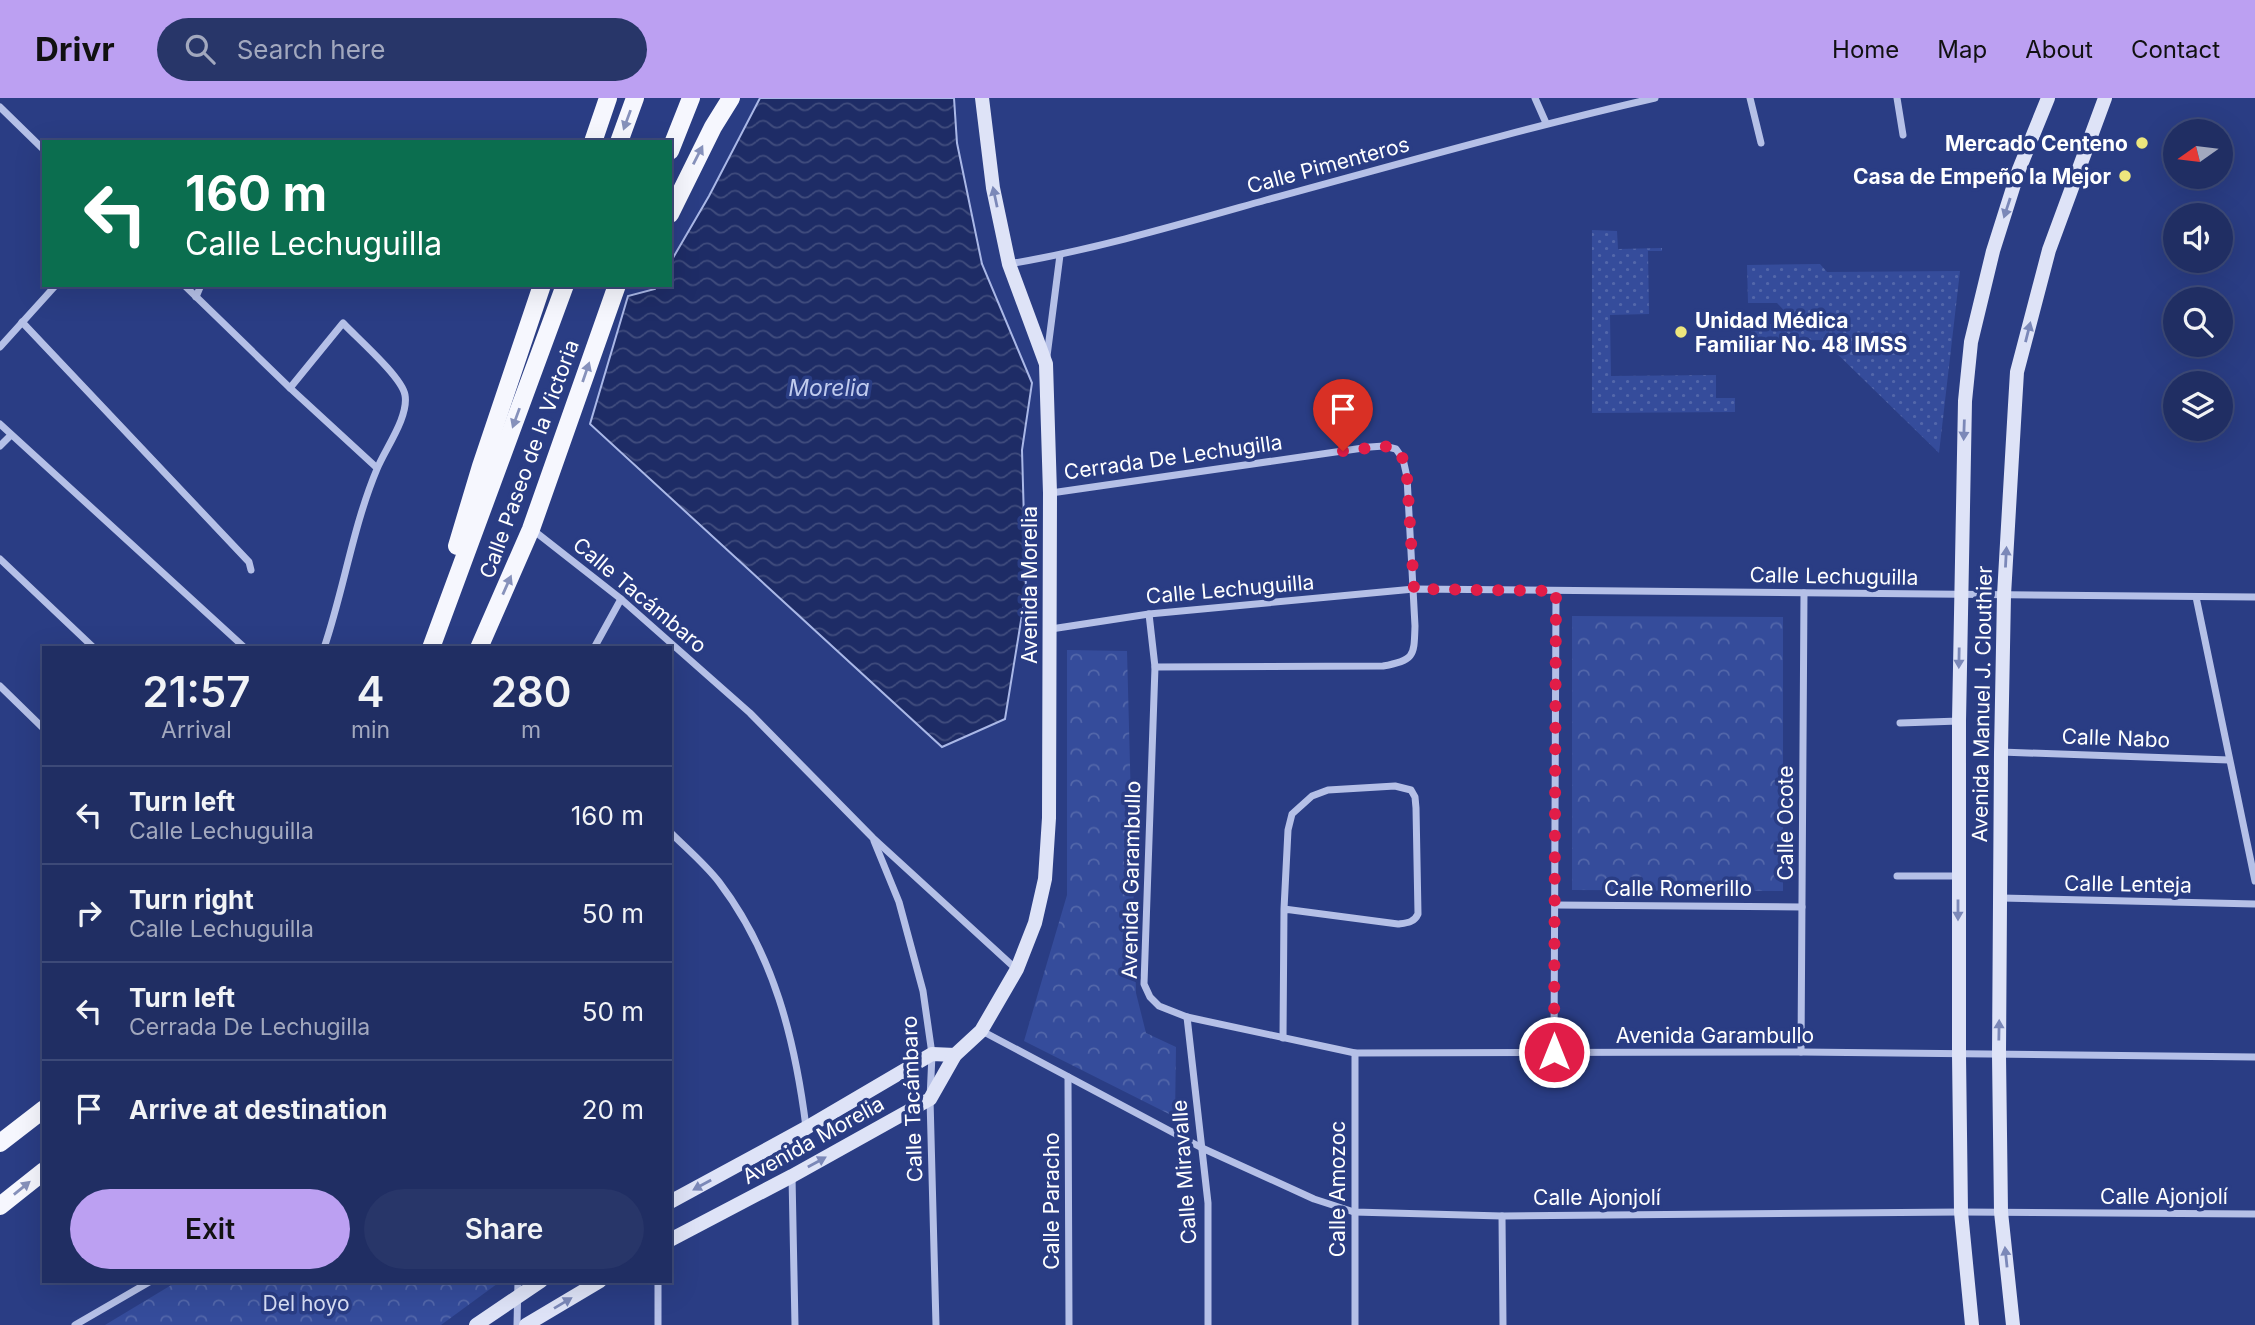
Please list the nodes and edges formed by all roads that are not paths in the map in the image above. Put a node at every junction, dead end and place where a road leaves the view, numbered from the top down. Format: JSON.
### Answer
{"nodes":[{"id":1,"x":608,"y":98,"type":"edge"},
{"id":2,"x":635,"y":98,"type":"edge"},
{"id":3,"x":691,"y":98,"type":"edge"},
{"id":4,"x":731,"y":98,"type":"edge"},
{"id":5,"x":982,"y":98,"type":"edge"},
{"id":6,"x":1535,"y":98,"type":"edge"},
{"id":7,"x":1655,"y":98,"type":"edge"},
{"id":8,"x":1750,"y":98,"type":"edge"},
{"id":9,"x":1897,"y":98,"type":"edge"},
{"id":10,"x":2048,"y":98,"type":"edge"},
{"id":11,"x":2105,"y":98,"type":"edge"},
{"id":12,"x":0,"y":107,"type":"edge"},
{"id":13,"x":1546,"y":123,"type":"junction"},
{"id":14,"x":1903,"y":135,"type":"dead end"},
{"id":15,"x":594,"y":140,"type":"edge"},
{"id":16,"x":620,"y":140,"type":"edge"},
{"id":17,"x":1761,"y":143,"type":"dead end"},
{"id":18,"x":672,"y":146,"type":"edge"},
{"id":19,"x":42,"y":147,"type":"edge"},
{"id":20,"x":672,"y":210,"type":"edge"},
{"id":21,"x":1060,"y":255,"type":"junction"},
{"id":22,"x":1009,"y":264,"type":"junction"},
{"id":23,"x":54,"y":287,"type":"edge"},
{"id":24,"x":186,"y":287,"type":"edge"},
{"id":25,"x":200,"y":287,"type":"edge"},
{"id":26,"x":541,"y":287,"type":"edge"},
{"id":27,"x":564,"y":287,"type":"edge"},
{"id":28,"x":614,"y":292,"type":"edge"},
{"id":29,"x":196,"y":297,"type":"junction"},
{"id":30,"x":22,"y":323,"type":"junction"},
{"id":31,"x":0,"y":347,"type":"edge"},
{"id":32,"x":1046,"y":364,"type":"junction"},
{"id":33,"x":290,"y":388,"type":"junction"},
{"id":34,"x":0,"y":424,"type":"edge"},
{"id":35,"x":11,"y":435,"type":"junction"},
{"id":36,"x":0,"y":446,"type":"edge"},
{"id":37,"x":377,"y":468,"type":"junction"},
{"id":38,"x":1050,"y":493,"type":"junction"},
{"id":39,"x":531,"y":529,"type":"junction"},
{"id":40,"x":0,"y":559,"type":"edge"},
{"id":41,"x":251,"y":570,"type":"dead end"},
{"id":42,"x":1414,"y":589,"type":"junction"},
{"id":43,"x":1556,"y":591,"type":"junction"},
{"id":44,"x":1804,"y":593,"type":"junction"},
{"id":45,"x":1960,"y":594,"type":"junction"},
{"id":46,"x":2004,"y":595,"type":"junction"},
{"id":47,"x":2196,"y":597,"type":"junction"},
{"id":48,"x":2255,"y":597,"type":"edge"},
{"id":49,"x":621,"y":599,"type":"junction"},
{"id":50,"x":1149,"y":614,"type":"junction"},
{"id":51,"x":1051,"y":629,"type":"junction"},
{"id":52,"x":92,"y":646,"type":"edge"},
{"id":53,"x":243,"y":646,"type":"edge"},
{"id":54,"x":325,"y":646,"type":"edge"},
{"id":55,"x":432,"y":646,"type":"edge"},
{"id":56,"x":432,"y":646,"type":"edge"},
{"id":57,"x":481,"y":646,"type":"edge"},
{"id":58,"x":595,"y":646,"type":"edge"},
{"id":59,"x":1154,"y":667,"type":"junction"},
{"id":60,"x":0,"y":686,"type":"edge"},
{"id":61,"x":1959,"y":721,"type":"junction"},
{"id":62,"x":1900,"y":723,"type":"dead end"},
{"id":63,"x":42,"y":727,"type":"edge"},
{"id":64,"x":2001,"y":752,"type":"junction"},
{"id":65,"x":2229,"y":760,"type":"junction"},
{"id":66,"x":672,"y":834,"type":"edge"},
{"id":67,"x":873,"y":838,"type":"junction"},
{"id":68,"x":1897,"y":876,"type":"dead end"},
{"id":69,"x":1958,"y":876,"type":"junction"},
{"id":70,"x":2255,"y":881,"type":"edge"},
{"id":71,"x":2001,"y":898,"type":"junction"},
{"id":72,"x":2255,"y":904,"type":"edge"},
{"id":73,"x":1555,"y":905,"type":"junction"},
{"id":74,"x":1802,"y":906,"type":"junction"},
{"id":75,"x":1284,"y":909,"type":"junction"},
{"id":76,"x":1017,"y":969,"type":"junction"},
{"id":77,"x":1187,"y":1017,"type":"junction"},
{"id":78,"x":981,"y":1031,"type":"junction"},
{"id":79,"x":1283,"y":1038,"type":"junction"},
{"id":80,"x":1554,"y":1052,"type":"junction"},
{"id":81,"x":1801,"y":1052,"type":"junction"},
{"id":82,"x":932,"y":1054,"type":"junction"},
{"id":83,"x":1355,"y":1054,"type":"junction"},
{"id":84,"x":956,"y":1055,"type":"junction"},
{"id":85,"x":1959,"y":1055,"type":"junction"},
{"id":86,"x":1999,"y":1055,"type":"junction"},
{"id":87,"x":2255,"y":1056,"type":"edge"},
{"id":88,"x":1068,"y":1077,"type":"junction"},
{"id":89,"x":930,"y":1099,"type":"junction"},
{"id":90,"x":42,"y":1111,"type":"edge"},
{"id":91,"x":806,"y":1128,"type":"junction"},
{"id":92,"x":0,"y":1143,"type":"edge"},
{"id":93,"x":1202,"y":1148,"type":"junction"},
{"id":94,"x":42,"y":1173,"type":"edge"},
{"id":95,"x":792,"y":1176,"type":"junction"},
{"id":96,"x":672,"y":1201,"type":"edge"},
{"id":97,"x":0,"y":1206,"type":"edge"},
{"id":98,"x":1354,"y":1212,"type":"junction"},
{"id":99,"x":1961,"y":1212,"type":"junction"},
{"id":100,"x":2001,"y":1212,"type":"junction"},
{"id":101,"x":2255,"y":1214,"type":"edge"},
{"id":102,"x":1502,"y":1216,"type":"junction"},
{"id":103,"x":672,"y":1239,"type":"edge"},
{"id":104,"x":148,"y":1283,"type":"edge"},
{"id":105,"x":597,"y":1283,"type":"edge"},
{"id":106,"x":657,"y":1283,"type":"edge"},
{"id":107,"x":518,"y":1288,"type":"edge"},
{"id":108,"x":75,"y":1325,"type":"edge"},
{"id":109,"x":476,"y":1325,"type":"edge"},
{"id":110,"x":517,"y":1325,"type":"edge"},
{"id":111,"x":526,"y":1325,"type":"edge"},
{"id":112,"x":658,"y":1325,"type":"edge"},
{"id":113,"x":795,"y":1325,"type":"edge"},
{"id":114,"x":936,"y":1325,"type":"edge"},
{"id":115,"x":1069,"y":1325,"type":"edge"},
{"id":116,"x":1208,"y":1325,"type":"edge"},
{"id":117,"x":1355,"y":1325,"type":"edge"},
{"id":118,"x":1503,"y":1325,"type":"edge"},
{"id":119,"x":1972,"y":1325,"type":"edge"},
{"id":120,"x":2012,"y":1325,"type":"edge"}],
"edges":[{"from":1,"to":15,"type":"main road"},
{"from":2,"to":16,"type":"main road","one_way":true},
{"from":3,"to":18,"type":"main road"},
{"from":20,"to":4,"type":"main road","one_way":true},
{"from":22,"to":5,"type":"main road","name":"Avenida Morelia","one_way":true},
{"from":6,"to":13,"type":"street"},
{"from":7,"to":13,"type":"street","name":"Calle Pimenteros"},
{"from":8,"to":17,"type":"street"},
{"from":9,"to":14,"type":"street"},
{"from":10,"to":45,"type":"main road","name":"Avenida Manuel J. Clouthier","one_way":true},
{"from":46,"to":11,"type":"main road","name":"Avenida Manuel J. Clouthier","one_way":true},
{"from":12,"to":19,"type":"street"},
{"from":13,"to":21,"type":"street","name":"Calle Pimenteros"},
{"from":21,"to":22,"type":"street","name":"Calle Pimenteros"},
{"from":21,"to":32,"type":"street"},
{"from":22,"to":32,"type":"main road","name":"Avenida Morelia"},
{"from":23,"to":30,"type":"street"},
{"from":24,"to":29,"type":"street"},
{"from":25,"to":29,"type":"street"},
{"from":26,"to":55,"type":"main road"},
{"from":27,"to":56,"type":"main road","name":"Calle Paseo de la Victoria","one_way":true},
{"from":39,"to":28,"type":"main road","name":"Calle Paseo de la Victoria","one_way":true},
{"from":29,"to":33,"type":"street"},
{"from":30,"to":31,"type":"street"},
{"from":30,"to":41,"type":"street"},
{"from":32,"to":38,"type":"main road","name":"Avenida Morelia"},
{"from":33,"to":37,"type":"street"},
{"from":33,"to":37,"type":"street"},
{"from":34,"to":35,"type":"street"},
{"from":35,"to":36,"type":"street"},
{"from":35,"to":53,"type":"street"},
{"from":37,"to":54,"type":"street"},
{"from":38,"to":42,"type":"street","name":"Cerrada De Lechugilla"},
{"from":38,"to":51,"type":"main road","name":"Avenida Morelia"},
{"from":39,"to":49,"type":"street","name":"Calle Tacámbaro"},
{"from":57,"to":39,"type":"main road","name":"Calle Paseo de la Victoria","one_way":true},
{"from":40,"to":52,"type":"street"},
{"from":42,"to":43,"type":"street","name":"Calle Lechuguilla"},
{"from":42,"to":50,"type":"street","name":"Calle Lechuguilla"},
{"from":42,"to":59,"type":"street"},
{"from":43,"to":44,"type":"street","name":"Calle Lechuguilla"},
{"from":43,"to":73,"type":"street"},
{"from":44,"to":45,"type":"street","name":"Calle Lechuguilla"},
{"from":44,"to":74,"type":"street","name":"Calle Ocote"},
{"from":45,"to":46,"type":"street","name":"Calle Lechuguilla"},
{"from":45,"to":61,"type":"main road","name":"Avenida Manuel J. Clouthier","one_way":true},
{"from":46,"to":47,"type":"street","name":"Calle Lechuguilla"},
{"from":46,"to":64,"type":"main road","name":"Avenida Manuel J. Clouthier"},
{"from":47,"to":48,"type":"street","name":"Calle Lechuguilla"},
{"from":47,"to":65,"type":"street"},
{"from":49,"to":58,"type":"street"},
{"from":49,"to":67,"type":"street","name":"Calle Tacámbaro"},
{"from":50,"to":51,"type":"street","name":"Calle Lechuguilla"},
{"from":50,"to":59,"type":"street","name":"Avenida Garambullo"},
{"from":51,"to":76,"type":"main road","name":"Avenida Morelia"},
{"from":59,"to":77,"type":"street","name":"Avenida Garambullo"},
{"from":60,"to":63,"type":"street"},
{"from":61,"to":62,"type":"street"},
{"from":61,"to":69,"type":"main road","name":"Avenida Manuel J. Clouthier"},
{"from":64,"to":65,"type":"street","name":"Calle Nabo"},
{"from":64,"to":71,"type":"main road","name":"Avenida Manuel J. Clouthier"},
{"from":65,"to":70,"type":"street"},
{"from":66,"to":91,"type":"street"},
{"from":67,"to":76,"type":"street","name":"Calle Tacámbaro"},
{"from":67,"to":82,"type":"street","name":"Calle Tacámbaro"},
{"from":68,"to":69,"type":"street"},
{"from":69,"to":85,"type":"main road","name":"Avenida Manuel J. Clouthier","one_way":true},
{"from":71,"to":72,"type":"street","name":"Calle Lenteja"},
{"from":86,"to":71,"type":"main road","name":"Avenida Manuel J. Clouthier","one_way":true},
{"from":73,"to":74,"type":"street","name":"Calle Romerillo"},
{"from":73,"to":80,"type":"street"},
{"from":74,"to":81,"type":"street","name":"Calle Ocote"},
{"from":75,"to":75,"type":"street"},
{"from":75,"to":79,"type":"street"},
{"from":76,"to":78,"type":"main road","name":"Avenida Morelia"},
{"from":77,"to":79,"type":"street","name":"Avenida Garambullo"},
{"from":77,"to":93,"type":"street","name":"Calle Miravalle"},
{"from":78,"to":84,"type":"main road","name":"Avenida Morelia"},
{"from":78,"to":88,"type":"street","name":"Calle Ajonjolí"},
{"from":79,"to":83,"type":"street","name":"Avenida Garambullo"},
{"from":80,"to":81,"type":"street","name":"Avenida Garambullo"},
{"from":80,"to":83,"type":"street","name":"Avenida Garambullo"},
{"from":81,"to":85,"type":"street","name":"Avenida Garambullo"},
{"from":82,"to":84,"type":"main road"},
{"from":82,"to":89,"type":"street","name":"Calle Tacámbaro"},
{"from":82,"to":91,"type":"main road","name":"Avenida Morelia"},
{"from":83,"to":98,"type":"street","name":"Calle Amozoc"},
{"from":84,"to":89,"type":"main road","name":"Avenida Morelia"},
{"from":85,"to":86,"type":"street","name":"Avenida Garambullo"},
{"from":85,"to":99,"type":"main road","name":"Avenida Manuel J. Clouthier"},
{"from":86,"to":87,"type":"street","name":"Avenida Garambullo"},
{"from":86,"to":100,"type":"main road","name":"Avenida Manuel J. Clouthier"},
{"from":88,"to":93,"type":"street","name":"Calle Ajonjolí"},
{"from":88,"to":115,"type":"street","name":"Calle Paracho"},
{"from":95,"to":89,"type":"main road","name":"Avenida Morelia","one_way":true},
{"from":89,"to":114,"type":"street","name":"Calle Tacámbaro"},
{"from":90,"to":92,"type":"main road"},
{"from":91,"to":96,"type":"main road","name":"Avenida Morelia","one_way":true},
{"from":93,"to":98,"type":"street","name":"Calle Ajonjolí"},
{"from":93,"to":116,"type":"street","name":"Calle Miravalle"},
{"from":97,"to":94,"type":"main road","one_way":true},
{"from":95,"to":103,"type":"main road","name":"Avenida Morelia"},
{"from":95,"to":113,"type":"street"},
{"from":98,"to":102,"type":"street","name":"Calle Ajonjolí"},
{"from":98,"to":117,"type":"street","name":"Calle Amozoc"},
{"from":99,"to":100,"type":"street","name":"Calle Ajonjolí"},
{"from":99,"to":102,"type":"street","name":"Calle Ajonjolí"},
{"from":99,"to":119,"type":"main road","name":"Avenida Manuel J. Clouthier"},
{"from":100,"to":101,"type":"street","name":"Calle Ajonjolí"},
{"from":120,"to":100,"type":"main road","name":"Avenida Manuel J. Clouthier","one_way":true},
{"from":102,"to":118,"type":"street"},
{"from":104,"to":108,"type":"street"},
{"from":111,"to":105,"type":"main road","one_way":true},
{"from":106,"to":112,"type":"street"},
{"from":107,"to":109,"type":"main road"},
{"from":107,"to":110,"type":"street"}]}
